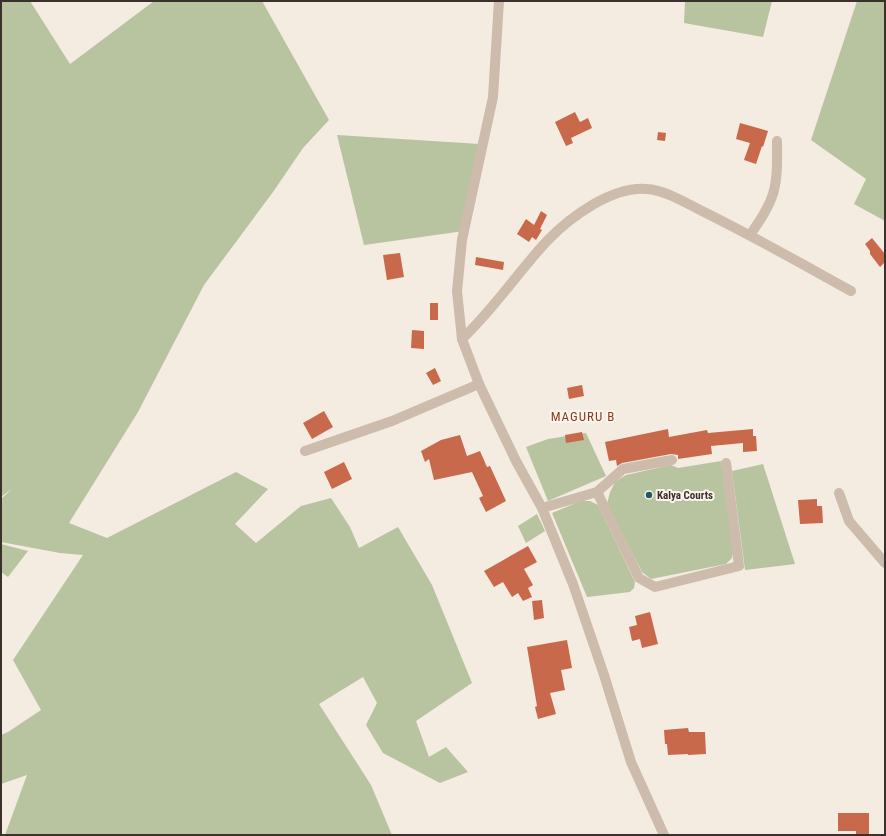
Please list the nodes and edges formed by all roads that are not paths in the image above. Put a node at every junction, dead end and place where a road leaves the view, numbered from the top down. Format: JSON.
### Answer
{"nodes":[{"id":1,"x":499,"y":1,"type":"edge"},
{"id":2,"x":777,"y":141,"type":"dead end"},
{"id":3,"x":750,"y":235,"type":"junction"},
{"id":4,"x":852,"y":291,"type":"dead end"},
{"id":5,"x":462,"y":339,"type":"junction"},
{"id":6,"x":479,"y":384,"type":"junction"},
{"id":7,"x":305,"y":451,"type":"dead end"},
{"id":8,"x":672,"y":460,"type":"dead end"},
{"id":9,"x":726,"y":463,"type":"dead end"},
{"id":10,"x":597,"y":492,"type":"junction"},
{"id":11,"x":839,"y":494,"type":"dead end"},
{"id":12,"x":542,"y":508,"type":"junction"},
{"id":13,"x":885,"y":563,"type":"edge"},
{"id":14,"x":664,"y":835,"type":"edge"}],
"edges":[{"from":1,"to":5,"type":"street"},
{"from":2,"to":3,"type":"street"},
{"from":3,"to":4,"type":"street"},
{"from":3,"to":5,"type":"street"},
{"from":5,"to":6,"type":"street"},
{"from":6,"to":7,"type":"street"},
{"from":6,"to":12,"type":"street"},
{"from":8,"to":10,"type":"street"},
{"from":9,"to":10,"type":"street"},
{"from":10,"to":12,"type":"street"},
{"from":11,"to":13,"type":"street"},
{"from":12,"to":14,"type":"street"}]}
